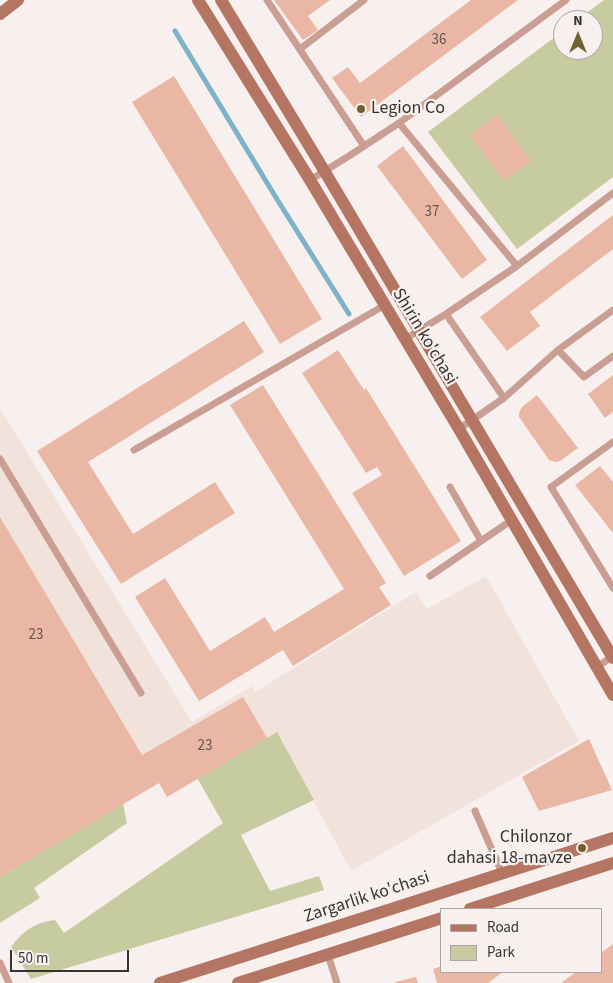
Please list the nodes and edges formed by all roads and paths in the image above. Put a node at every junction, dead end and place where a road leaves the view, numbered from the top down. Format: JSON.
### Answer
{"nodes":[{"id":1,"x":18,"y":0,"type":"edge"},
{"id":2,"x":198,"y":0,"type":"edge"},
{"id":3,"x":221,"y":0,"type":"edge"},
{"id":4,"x":267,"y":0,"type":"edge"},
{"id":5,"x":364,"y":0,"type":"edge"},
{"id":6,"x":566,"y":0,"type":"edge"},
{"id":7,"x":0,"y":14,"type":"edge"},
{"id":8,"x":300,"y":49,"type":"junction"},
{"id":9,"x":399,"y":123,"type":"junction"},
{"id":10,"x":364,"y":146,"type":"junction"},
{"id":11,"x":325,"y":172,"type":"junction"},
{"id":12,"x":310,"y":180,"type":"junction"},
{"id":13,"x":613,"y":193,"type":"edge"},
{"id":14,"x":517,"y":266,"type":"junction"},
{"id":15,"x":385,"y":305,"type":"junction"},
{"id":16,"x":613,"y":310,"type":"edge"},
{"id":17,"x":446,"y":314,"type":"junction"},
{"id":18,"x":419,"y":330,"type":"junction"},
{"id":19,"x":405,"y":339,"type":"junction"},
{"id":20,"x":558,"y":350,"type":"junction"},
{"id":21,"x":613,"y":356,"type":"edge"},
{"id":22,"x":504,"y":398,"type":"junction"},
{"id":23,"x":472,"y":420,"type":"junction"},
{"id":24,"x":459,"y":429,"type":"junction"},
{"id":25,"x":613,"y":442,"type":"edge"},
{"id":26,"x":134,"y":450,"type":"dead end"},
{"id":27,"x":0,"y":459,"type":"edge"},
{"id":28,"x":450,"y":488,"type":"dead end"},
{"id":29,"x":512,"y":520,"type":"junction"},
{"id":30,"x":481,"y":540,"type":"junction"},
{"id":31,"x":430,"y":576,"type":"dead end"},
{"id":32,"x":613,"y":588,"type":"edge"},
{"id":33,"x":613,"y":657,"type":"edge"},
{"id":34,"x":597,"y":667,"type":"junction"},
{"id":35,"x":141,"y":693,"type":"dead end"},
{"id":36,"x":613,"y":696,"type":"edge"},
{"id":37,"x":475,"y":811,"type":"dead end"},
{"id":38,"x":613,"y":838,"type":"edge"},
{"id":39,"x":613,"y":863,"type":"edge"},
{"id":40,"x":502,"y":873,"type":"junction"},
{"id":41,"x":473,"y":908,"type":"edge"},
{"id":42,"x":440,"y":919,"type":"edge"},
{"id":43,"x":328,"y":955,"type":"junction"},
{"id":44,"x":0,"y":964,"type":"edge"},
{"id":45,"x":9,"y":983,"type":"edge"},
{"id":46,"x":160,"y":983,"type":"edge"},
{"id":47,"x":238,"y":983,"type":"edge"},
{"id":48,"x":336,"y":983,"type":"edge"}],
"edges":[{"from":1,"to":7,"type":"main road"},
{"from":2,"to":12,"type":"main road","name":"Shirin ko'chasi"},
{"from":3,"to":11,"type":"main road","name":"Shirin ko'chasi"},
{"from":4,"to":8,"type":"lane"},
{"from":5,"to":8,"type":"lane"},
{"from":6,"to":9,"type":"lane"},
{"from":8,"to":10,"type":"lane"},
{"from":9,"to":10,"type":"lane"},
{"from":9,"to":14,"type":"lane"},
{"from":10,"to":11,"type":"lane"},
{"from":11,"to":12,"type":"lane"},
{"from":11,"to":18,"type":"main road","name":"Shirin ko'chasi"},
{"from":12,"to":15,"type":"main road","name":"Shirin ko'chasi"},
{"from":13,"to":14,"type":"lane"},
{"from":14,"to":17,"type":"lane"},
{"from":15,"to":19,"type":"main road","name":"Shirin ko'chasi"},
{"from":15,"to":26,"type":"lane"},
{"from":16,"to":20,"type":"lane"},
{"from":17,"to":18,"type":"lane"},
{"from":17,"to":22,"type":"lane"},
{"from":18,"to":19,"type":"lane"},
{"from":18,"to":23,"type":"main road","name":"Shirin ko'chasi"},
{"from":19,"to":24,"type":"main road","name":"Shirin ko'chasi"},
{"from":20,"to":21,"type":"lane"},
{"from":20,"to":22,"type":"lane"},
{"from":22,"to":23,"type":"lane"},
{"from":23,"to":24,"type":"lane"},
{"from":23,"to":33,"type":"main road","name":"Shirin ko'chasi"},
{"from":24,"to":29,"type":"main road","name":"Shirin ko'chasi"},
{"from":25,"to":32,"type":"lane"},
{"from":27,"to":35,"type":"lane"},
{"from":28,"to":30,"type":"lane"},
{"from":29,"to":30,"type":"lane"},
{"from":29,"to":34,"type":"main road","name":"Shirin ko'chasi"},
{"from":30,"to":31,"type":"lane"},
{"from":33,"to":34,"type":"lane"},
{"from":34,"to":36,"type":"main road","name":"Shirin ko'chasi"},
{"from":37,"to":40,"type":"lane"},
{"from":38,"to":40,"type":"main road","name":"Zargarlik ko'chasi"},
{"from":39,"to":41,"type":"main road"},
{"from":40,"to":46,"type":"main road","name":"Zargarlik ko'chasi"},
{"from":42,"to":43,"type":"main road"},
{"from":43,"to":47,"type":"main road"},
{"from":43,"to":48,"type":"lane"},
{"from":44,"to":45,"type":"lane"}]}
